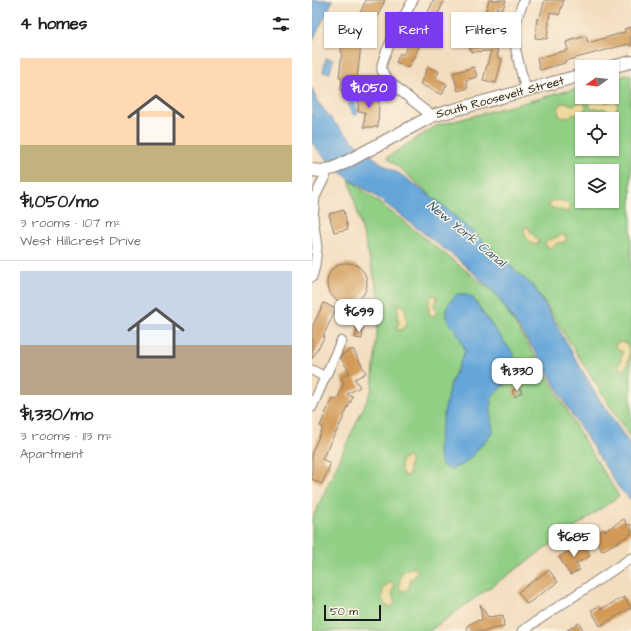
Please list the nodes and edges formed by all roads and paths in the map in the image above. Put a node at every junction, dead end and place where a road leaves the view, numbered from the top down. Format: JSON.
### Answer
{"nodes":[{"id":1,"x":413,"y":0,"type":"edge"},
{"id":2,"x":524,"y":0,"type":"edge"},
{"id":3,"x":631,"y":62,"type":"edge"},
{"id":4,"x":619,"y":65,"type":"edge"},
{"id":5,"x":575,"y":77,"type":"edge"},
{"id":6,"x":526,"y":90,"type":"junction"},
{"id":7,"x":432,"y":116,"type":"junction"},
{"id":8,"x":331,"y":169,"type":"junction"},
{"id":9,"x":312,"y":170,"type":"edge"},
{"id":10,"x":312,"y":217,"type":"edge"},
{"id":11,"x":312,"y":277,"type":"edge"},
{"id":12,"x":341,"y":341,"type":"dead end"},
{"id":13,"x":312,"y":370,"type":"edge"},
{"id":14,"x":325,"y":377,"type":"junction"},
{"id":15,"x":312,"y":406,"type":"edge"},
{"id":16,"x":631,"y":558,"type":"edge"},
{"id":17,"x":522,"y":631,"type":"edge"}],
"edges":[{"from":1,"to":7,"type":"street"},
{"from":2,"to":6,"type":"street"},
{"from":3,"to":4,"type":"street"},
{"from":5,"to":6,"type":"street","name":"South Roosevelt Street"},
{"from":6,"to":7,"type":"street","name":"South Roosevelt Street"},
{"from":7,"to":8,"type":"street","name":"South Roosevelt Street"},
{"from":8,"to":9,"type":"street","name":"South Roosevelt Street"},
{"from":8,"to":10,"type":"street"},
{"from":10,"to":11,"type":"street"},
{"from":12,"to":14,"type":"street"},
{"from":13,"to":14,"type":"street"},
{"from":14,"to":15,"type":"street"},
{"from":16,"to":17,"type":"street"}]}
